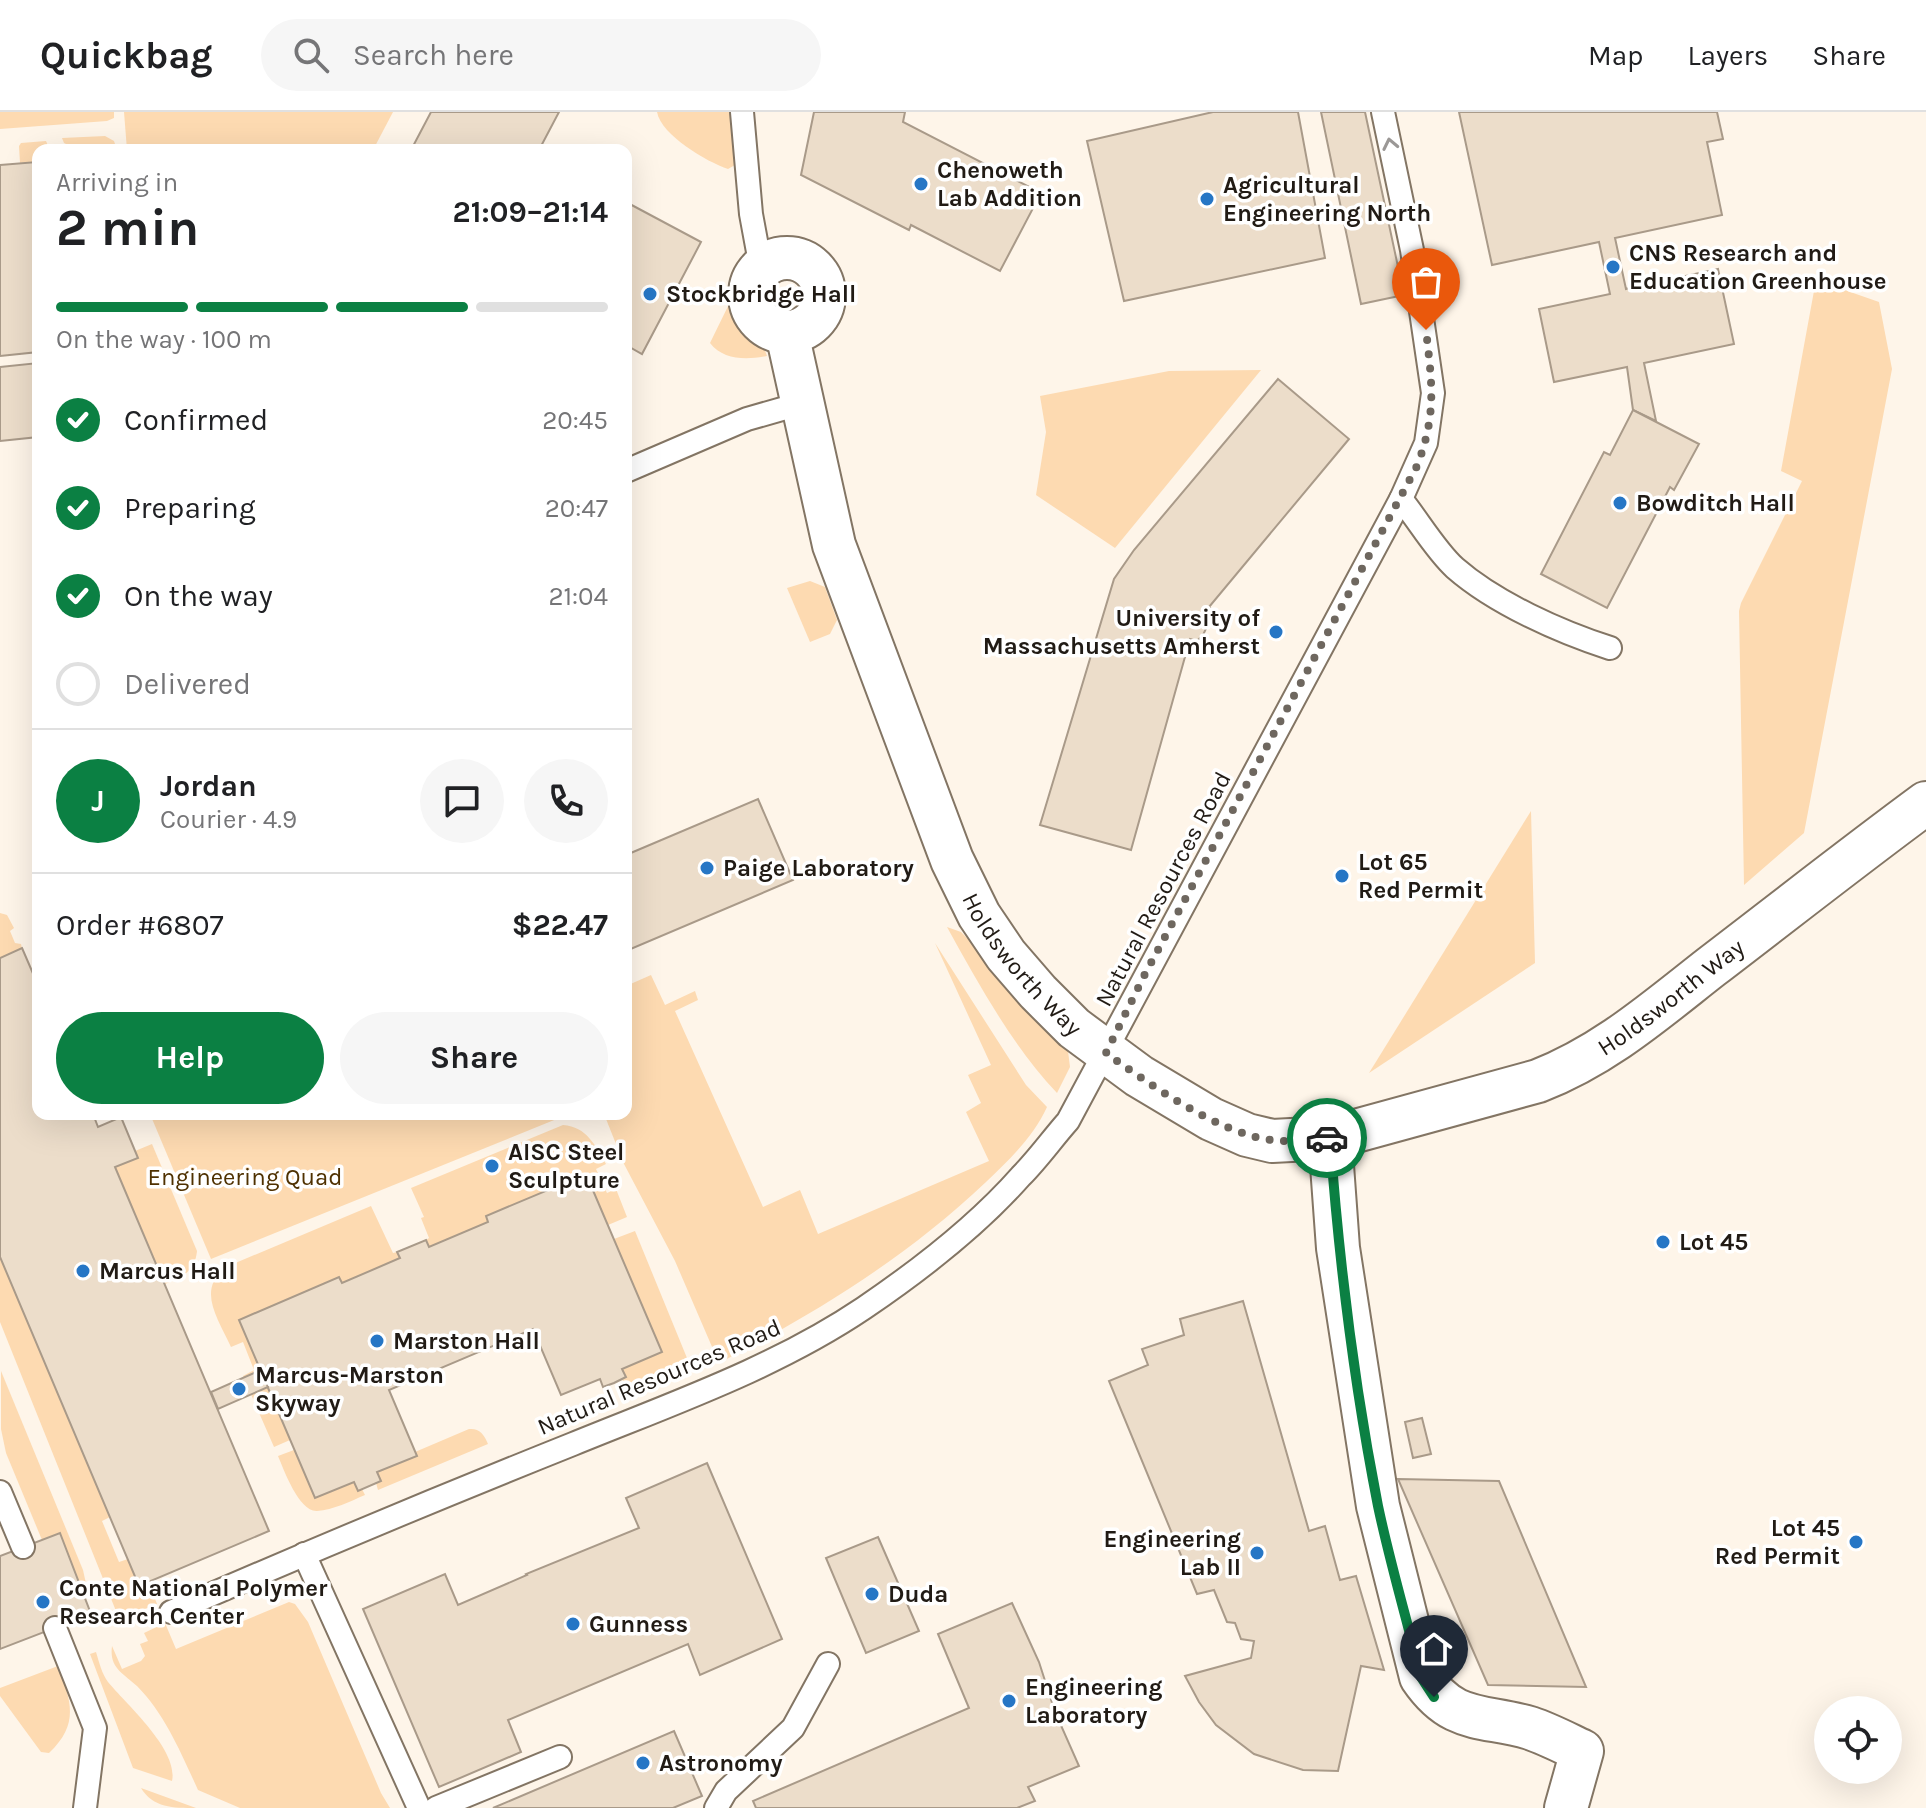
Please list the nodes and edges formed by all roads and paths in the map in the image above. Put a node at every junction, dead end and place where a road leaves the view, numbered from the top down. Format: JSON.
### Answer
{"nodes":[{"id":1,"x":742,"y":112,"type":"edge"},
{"id":2,"x":1383,"y":112,"type":"edge"},
{"id":3,"x":761,"y":268,"type":"junction"},
{"id":4,"x":787,"y":333,"type":"junction"},
{"id":5,"x":803,"y":403,"type":"junction"},
{"id":6,"x":632,"y":468,"type":"edge"},
{"id":7,"x":1401,"y":499,"type":"junction"},
{"id":8,"x":1610,"y":648,"type":"dead end"},
{"id":9,"x":1926,"y":803,"type":"edge"},
{"id":10,"x":1106,"y":1053,"type":"junction"},
{"id":11,"x":1330,"y":1138,"type":"junction"},
{"id":12,"x":0,"y":1492,"type":"edge"},
{"id":13,"x":23,"y":1547,"type":"dead end"},
{"id":14,"x":304,"y":1554,"type":"junction"},
{"id":15,"x":171,"y":1612,"type":"dead end"},
{"id":16,"x":55,"y":1628,"type":"dead end"},
{"id":17,"x":828,"y":1664,"type":"dead end"},
{"id":18,"x":560,"y":1757,"type":"dead end"},
{"id":19,"x":85,"y":1808,"type":"edge"},
{"id":20,"x":419,"y":1808,"type":"edge"},
{"id":21,"x":436,"y":1808,"type":"edge"},
{"id":22,"x":716,"y":1808,"type":"edge"},
{"id":23,"x":1566,"y":1808,"type":"edge"}],
"edges":[{"from":1,"to":3,"type":"lane"},
{"from":7,"to":2,"type":"lane","name":"Natural Resources Road","one_way":true},
{"from":3,"to":4,"type":"street"},
{"from":3,"to":4,"type":"street"},
{"from":4,"to":5,"type":"street","name":"Holdsworth Way"},
{"from":5,"to":6,"type":"lane"},
{"from":5,"to":10,"type":"street","name":"Holdsworth Way"},
{"from":7,"to":8,"type":"lane"},
{"from":7,"to":10,"type":"lane","name":"Natural Resources Road"},
{"from":9,"to":11,"type":"street","name":"Holdsworth Way"},
{"from":10,"to":11,"type":"street","name":"Holdsworth Way"},
{"from":10,"to":14,"type":"lane","name":"Natural Resources Road"},
{"from":11,"to":23,"type":"street"},
{"from":12,"to":13,"type":"lane"},
{"from":14,"to":15,"type":"lane","name":"Natural Resources Road"},
{"from":14,"to":20,"type":"lane"},
{"from":16,"to":19,"type":"lane"},
{"from":17,"to":22,"type":"lane"},
{"from":18,"to":21,"type":"lane"}]}
